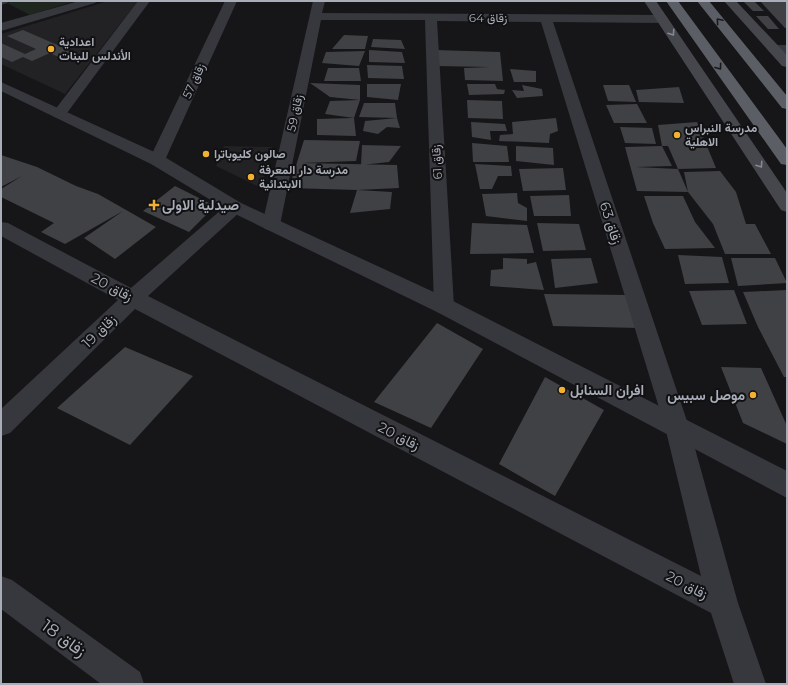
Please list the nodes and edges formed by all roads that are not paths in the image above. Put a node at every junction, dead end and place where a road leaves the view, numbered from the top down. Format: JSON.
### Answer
{"nodes":[{"id":1,"x":91,"y":1,"type":"edge"},
{"id":2,"x":144,"y":1,"type":"edge"},
{"id":3,"x":231,"y":1,"type":"edge"},
{"id":4,"x":318,"y":1,"type":"edge"},
{"id":5,"x":650,"y":1,"type":"edge"},
{"id":6,"x":672,"y":1,"type":"edge"},
{"id":7,"x":703,"y":1,"type":"edge"},
{"id":8,"x":730,"y":1,"type":"edge"},
{"id":9,"x":315,"y":16,"type":"junction"},
{"id":10,"x":431,"y":17,"type":"junction"},
{"id":11,"x":546,"y":18,"type":"junction"},
{"id":12,"x":662,"y":19,"type":"junction"},
{"id":13,"x":5,"y":25,"type":"edge"},
{"id":14,"x":781,"y":49,"type":"edge"},
{"id":15,"x":787,"y":63,"type":"edge"},
{"id":16,"x":1,"y":86,"type":"edge"},
{"id":17,"x":787,"y":106,"type":"edge"},
{"id":18,"x":59,"y":114,"type":"junction"},
{"id":19,"x":157,"y":160,"type":"junction"},
{"id":20,"x":787,"y":160,"type":"edge"},
{"id":21,"x":787,"y":206,"type":"edge"},
{"id":22,"x":235,"y":207,"type":"junction"},
{"id":23,"x":271,"y":225,"type":"junction"},
{"id":24,"x":1,"y":228,"type":"edge"},
{"id":25,"x":133,"y":298,"type":"junction"},
{"id":26,"x":444,"y":306,"type":"junction"},
{"id":27,"x":1,"y":424,"type":"edge"},
{"id":28,"x":677,"y":427,"type":"junction"},
{"id":29,"x":787,"y":485,"type":"edge"},
{"id":30,"x":1,"y":591,"type":"edge"},
{"id":31,"x":723,"y":603,"type":"junction"},
{"id":32,"x":128,"y":684,"type":"edge"},
{"id":33,"x":750,"y":684,"type":"edge"}],
"edges":[{"from":1,"to":13,"type":"street"},
{"from":2,"to":18,"type":"street"},
{"from":3,"to":19,"type":"street","name":"زقاق 57"},
{"from":4,"to":9,"type":"street","name":"زقاق 59"},
{"from":5,"to":12,"type":"main road"},
{"from":6,"to":20,"type":"highway","one_way":true},
{"from":17,"to":7,"type":"highway","one_way":true},
{"from":8,"to":14,"type":"main road"},
{"from":9,"to":10,"type":"street","name":"زقاق 64"},
{"from":9,"to":23,"type":"street","name":"زقاق 59"},
{"from":10,"to":11,"type":"street","name":"زقاق 64"},
{"from":10,"to":26,"type":"street","name":"زقاق 61"},
{"from":11,"to":12,"type":"street","name":"زقاق 64"},
{"from":11,"to":28,"type":"street","name":"زقاق 63"},
{"from":12,"to":21,"type":"main road","one_way":true},
{"from":14,"to":15,"type":"main road"},
{"from":16,"to":18,"type":"street"},
{"from":18,"to":19,"type":"street"},
{"from":19,"to":22,"type":"street"},
{"from":22,"to":23,"type":"street"},
{"from":22,"to":25,"type":"street","name":"زقاق 19"},
{"from":23,"to":26,"type":"street"},
{"from":24,"to":25,"type":"street","name":"زقاق 20"},
{"from":25,"to":27,"type":"street","name":"زقاق 19"},
{"from":25,"to":31,"type":"street","name":"زقاق 20"},
{"from":26,"to":28,"type":"street"},
{"from":28,"to":29,"type":"street"},
{"from":28,"to":31,"type":"street","name":"زقاق 63"},
{"from":30,"to":32,"type":"street","name":"زقاق 18"},
{"from":31,"to":33,"type":"street","name":"زقاق 20"}]}
